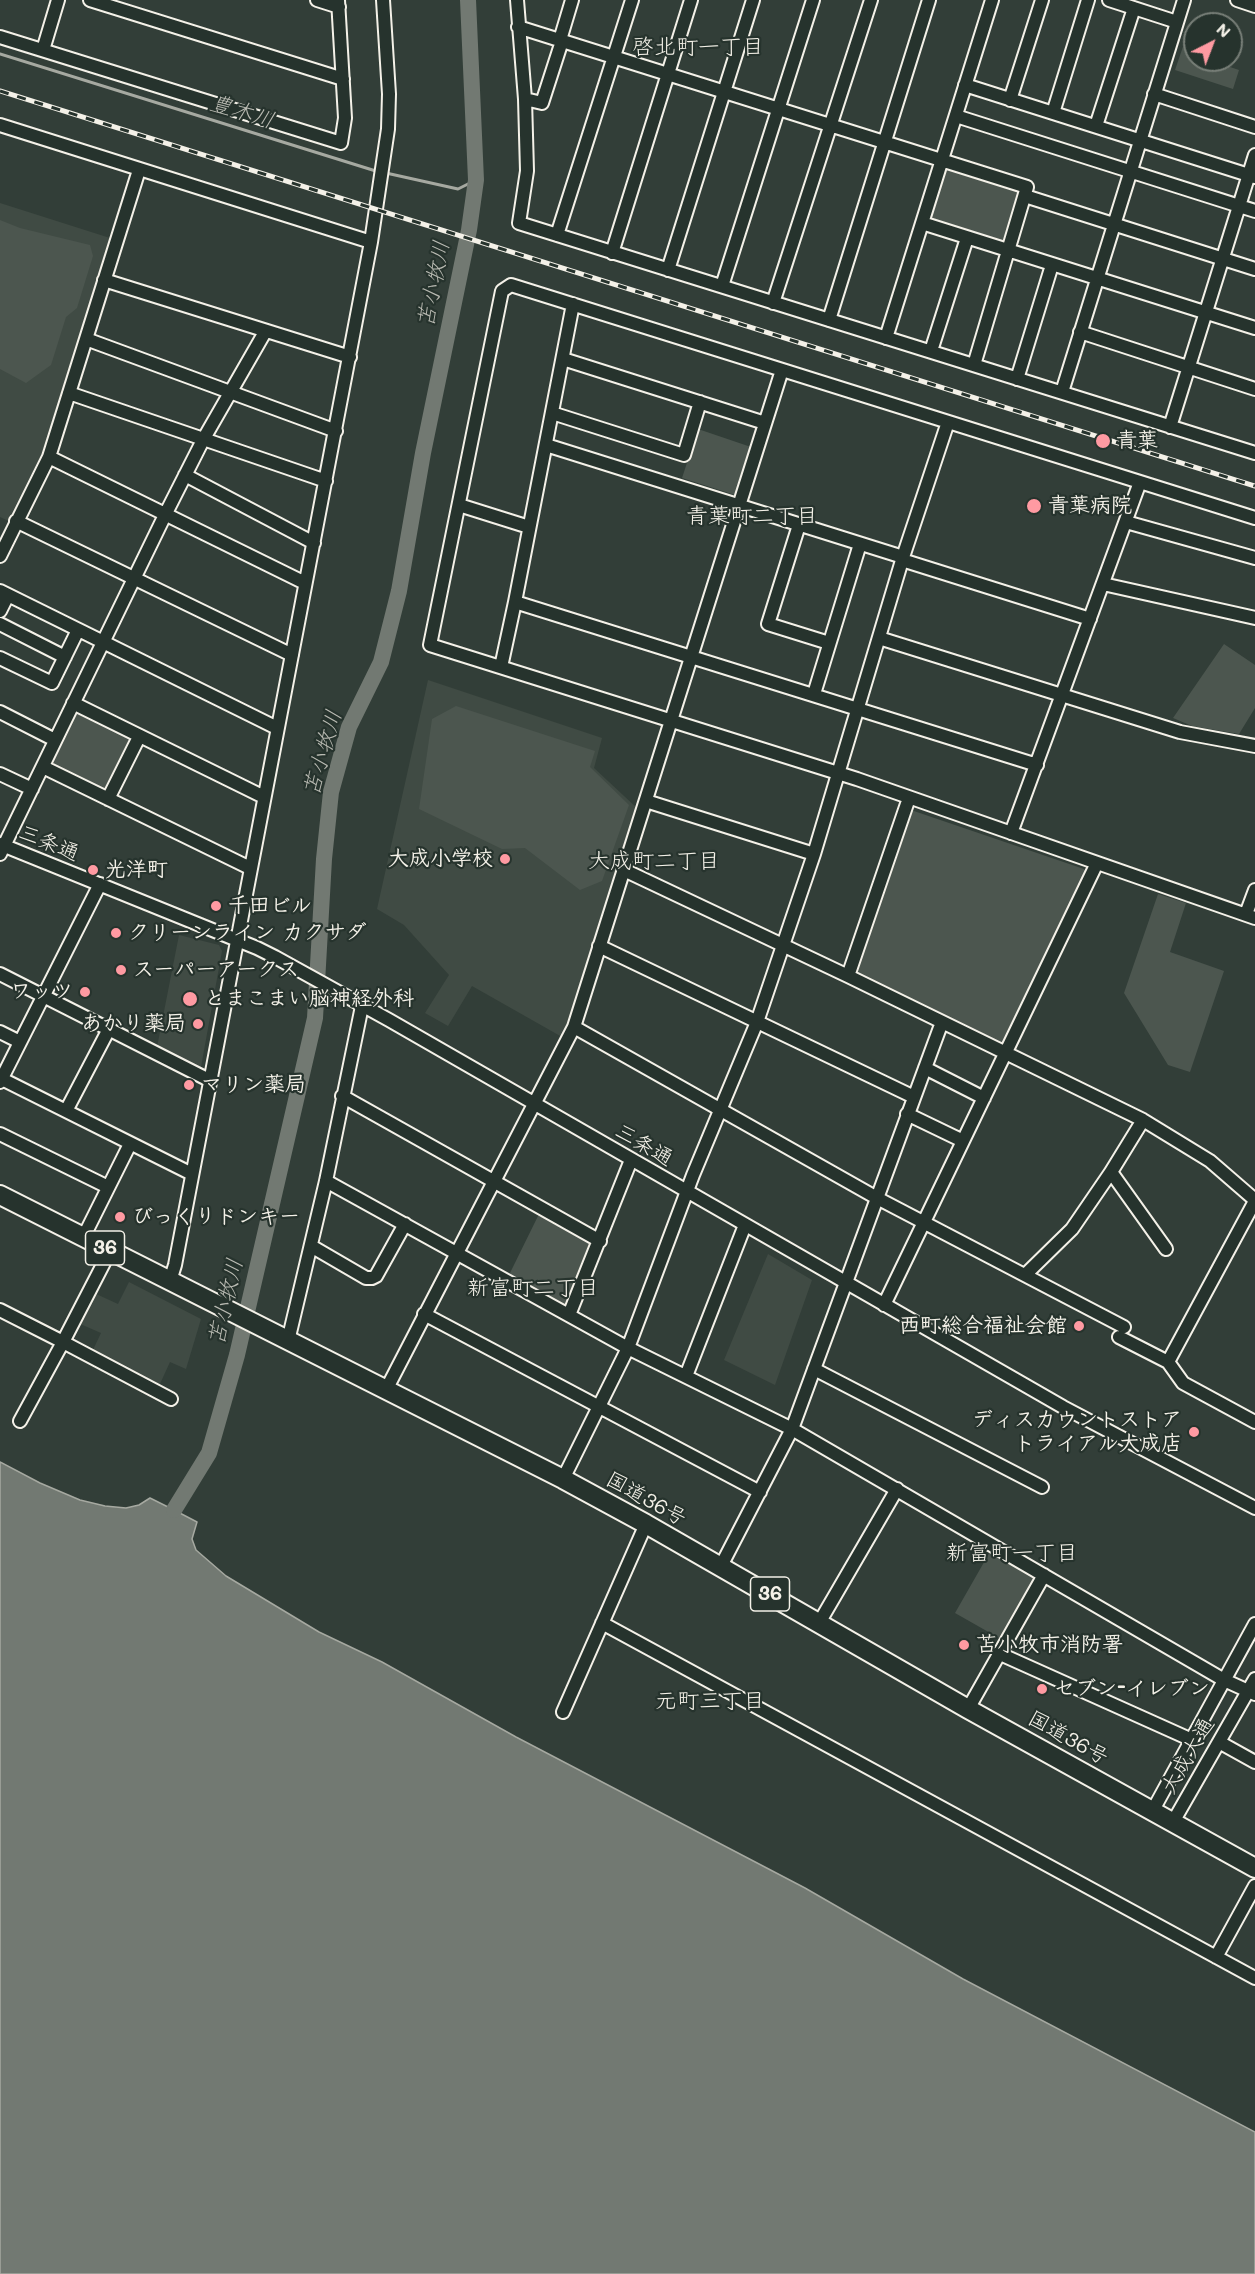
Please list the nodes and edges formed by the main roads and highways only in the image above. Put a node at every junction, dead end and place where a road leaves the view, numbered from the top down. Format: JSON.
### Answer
{"nodes":[{"id":1,"x":0,"y":1196,"type":"edge"},
{"id":2,"x":1255,"y":1868,"type":"edge"}],
"edges":[{"from":1,"to":2,"type":"highway","name":"国道36号","number":"36"}]}
